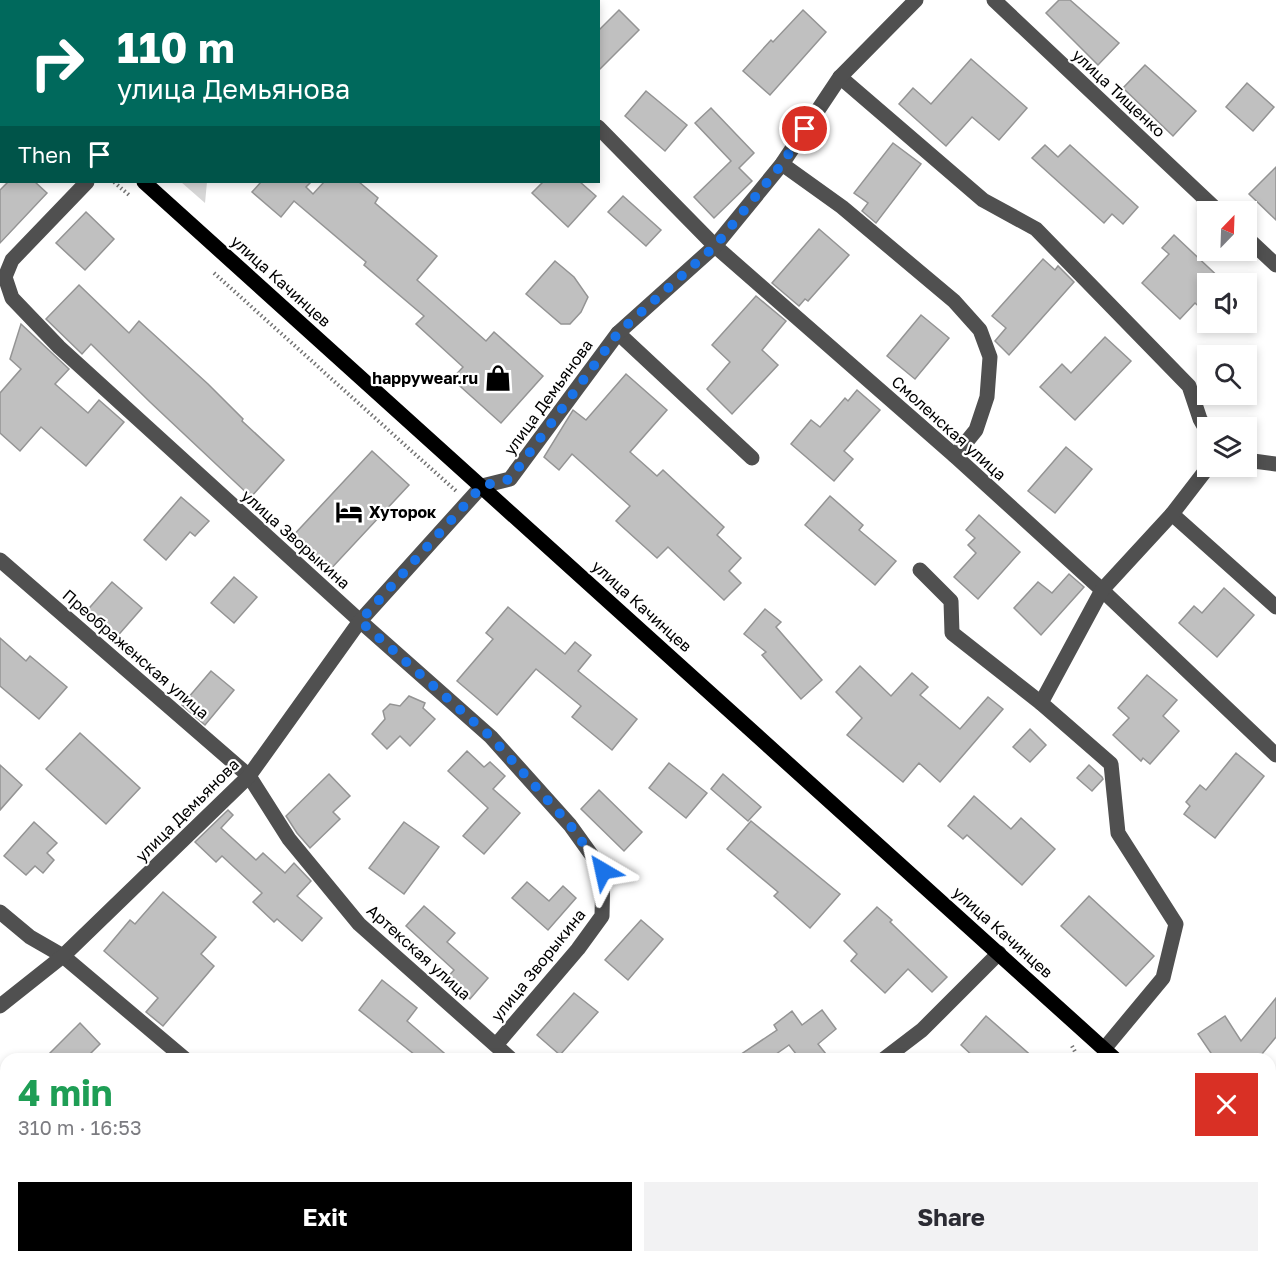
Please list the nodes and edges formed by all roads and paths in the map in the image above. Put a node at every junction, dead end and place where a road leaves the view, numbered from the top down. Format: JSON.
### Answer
{"nodes":[{"id":1,"x":916,"y":0,"type":"edge"},
{"id":2,"x":994,"y":0,"type":"edge"},
{"id":3,"x":840,"y":77,"type":"junction"},
{"id":4,"x":600,"y":129,"type":"edge"},
{"id":5,"x":782,"y":164,"type":"junction"},
{"id":6,"x":86,"y":183,"type":"edge"},
{"id":7,"x":145,"y":183,"type":"edge"},
{"id":8,"x":1207,"y":201,"type":"edge"},
{"id":9,"x":715,"y":246,"type":"junction"},
{"id":10,"x":1257,"y":247,"type":"edge"},
{"id":11,"x":1276,"y":265,"type":"edge"},
{"id":12,"x":618,"y":333,"type":"junction"},
{"id":13,"x":1199,"y":417,"type":"edge"},
{"id":14,"x":955,"y":456,"type":"junction"},
{"id":15,"x":752,"y":458,"type":"dead end"},
{"id":16,"x":1257,"y":461,"type":"edge"},
{"id":17,"x":1276,"y":464,"type":"edge"},
{"id":18,"x":1201,"y":477,"type":"edge"},
{"id":19,"x":482,"y":486,"type":"junction"},
{"id":20,"x":1172,"y":514,"type":"junction"},
{"id":21,"x":0,"y":560,"type":"edge"},
{"id":22,"x":920,"y":570,"type":"dead end"},
{"id":23,"x":1102,"y":590,"type":"junction"},
{"id":24,"x":1276,"y":607,"type":"edge"},
{"id":25,"x":360,"y":621,"type":"junction"},
{"id":26,"x":1041,"y":703,"type":"junction"},
{"id":27,"x":1276,"y":755,"type":"edge"},
{"id":28,"x":249,"y":776,"type":"junction"},
{"id":29,"x":0,"y":912,"type":"edge"},
{"id":30,"x":999,"y":953,"type":"junction"},
{"id":31,"x":63,"y":956,"type":"junction"},
{"id":32,"x":0,"y":1006,"type":"edge"},
{"id":33,"x":496,"y":1045,"type":"junction"},
{"id":34,"x":178,"y":1053,"type":"edge"},
{"id":35,"x":505,"y":1053,"type":"edge"},
{"id":36,"x":892,"y":1053,"type":"edge"},
{"id":37,"x":1109,"y":1053,"type":"edge"},
{"id":38,"x":1111,"y":1053,"type":"edge"}],
"edges":[{"from":1,"to":3,"type":"street","name":"улица Демьянова"},
{"from":2,"to":8,"type":"street","name":"улица Тищенко"},
{"from":3,"to":5,"type":"street","name":"улица Демьянова"},
{"from":3,"to":13,"type":"street"},
{"from":4,"to":9,"type":"street","name":"Смоленская улица"},
{"from":5,"to":9,"type":"street","name":"улица Демьянова"},
{"from":5,"to":14,"type":"street"},
{"from":6,"to":25,"type":"street","name":"улица Зворыкина"},
{"from":7,"to":19,"type":"main road","name":"улица Качинцев"},
{"from":9,"to":12,"type":"street","name":"улица Демьянова"},
{"from":9,"to":14,"type":"street","name":"Смоленская улица"},
{"from":10,"to":11,"type":"street"},
{"from":12,"to":15,"type":"street"},
{"from":12,"to":19,"type":"street","name":"улица Демьянова"},
{"from":14,"to":23,"type":"street","name":"Смоленская улица"},
{"from":16,"to":17,"type":"street"},
{"from":18,"to":20,"type":"street"},
{"from":19,"to":25,"type":"street","name":"улица Демьянова"},
{"from":19,"to":30,"type":"main road","name":"улица Качинцев"},
{"from":20,"to":23,"type":"street"},
{"from":20,"to":24,"type":"street"},
{"from":21,"to":28,"type":"street","name":"Преображенская улица"},
{"from":22,"to":26,"type":"street"},
{"from":23,"to":26,"type":"street"},
{"from":23,"to":27,"type":"street","name":"Смоленская улица"},
{"from":25,"to":28,"type":"street","name":"улица Демьянова"},
{"from":25,"to":33,"type":"street","name":"улица Зворыкина"},
{"from":26,"to":38,"type":"street"},
{"from":28,"to":31,"type":"street","name":"улица Демьянова"},
{"from":28,"to":33,"type":"street","name":"Артекская улица"},
{"from":29,"to":31,"type":"street"},
{"from":30,"to":36,"type":"street"},
{"from":30,"to":37,"type":"main road","name":"улица Качинцев"},
{"from":31,"to":32,"type":"street","name":"улица Демьянова"},
{"from":31,"to":34,"type":"street"},
{"from":33,"to":35,"type":"street","name":"Артекская улица"}]}
